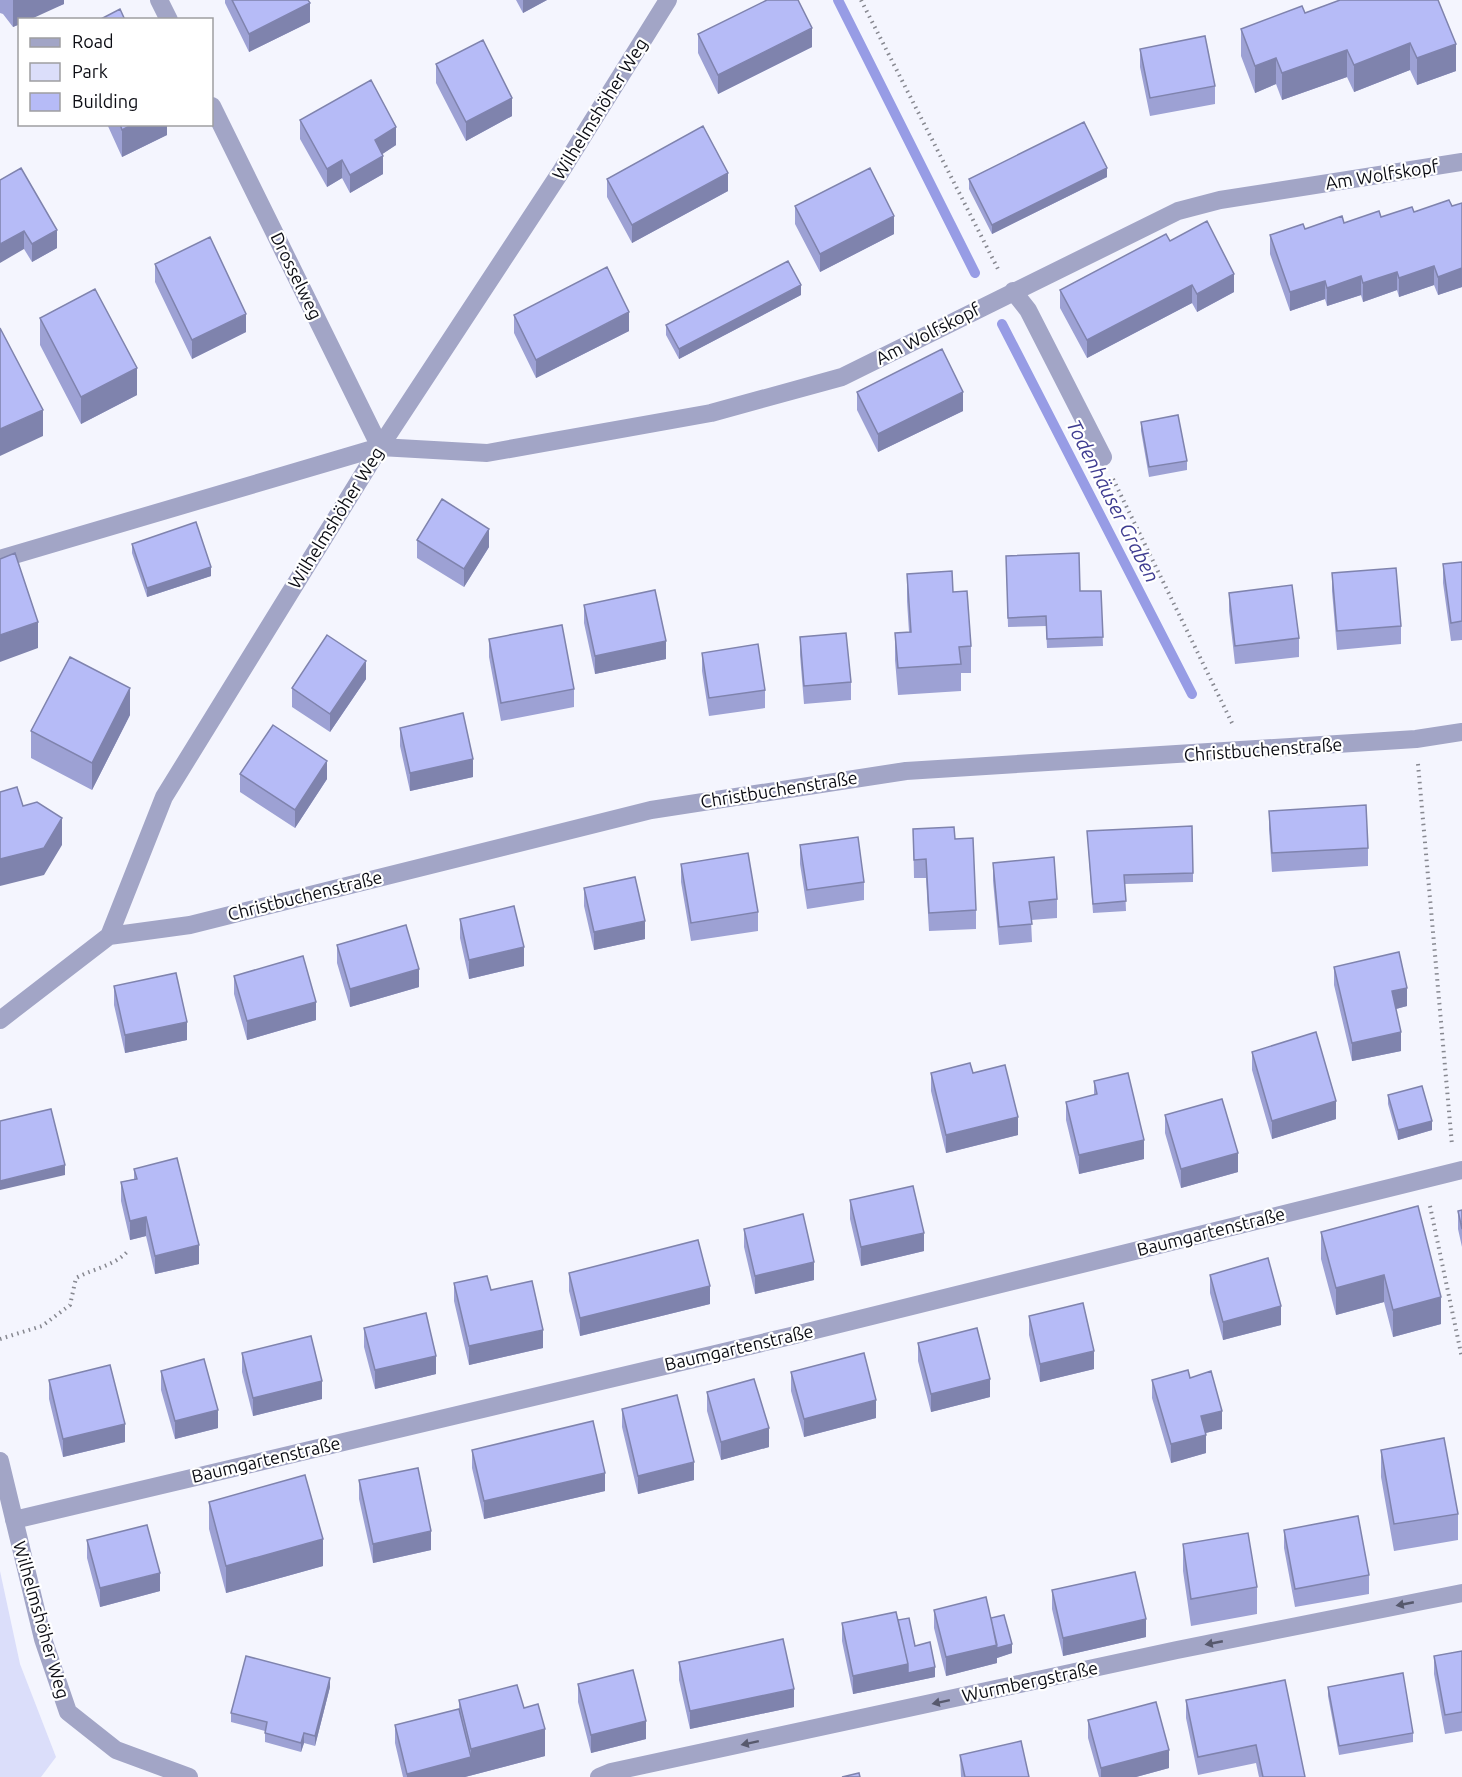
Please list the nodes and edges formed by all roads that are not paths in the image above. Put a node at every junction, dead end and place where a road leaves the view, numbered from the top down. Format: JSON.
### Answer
{"nodes":[{"id":1,"x":159,"y":0,"type":"edge"},
{"id":2,"x":668,"y":0,"type":"edge"},
{"id":3,"x":168,"y":18,"type":"edge"},
{"id":4,"x":213,"y":108,"type":"edge"},
{"id":5,"x":1462,"y":162,"type":"edge"},
{"id":6,"x":1013,"y":291,"type":"junction"},
{"id":7,"x":380,"y":447,"type":"junction"},
{"id":8,"x":1102,"y":457,"type":"road end"},
{"id":9,"x":0,"y":559,"type":"edge"},
{"id":10,"x":1462,"y":732,"type":"edge"},
{"id":11,"x":109,"y":936,"type":"junction"},
{"id":12,"x":0,"y":1020,"type":"edge"},
{"id":13,"x":1458,"y":1171,"type":"edge"},
{"id":14,"x":0,"y":1461,"type":"edge"},
{"id":15,"x":14,"y":1520,"type":"junction"},
{"id":16,"x":1462,"y":1593,"type":"edge"},
{"id":17,"x":189,"y":1777,"type":"edge"},
{"id":18,"x":599,"y":1777,"type":"edge"}],
"edges":[{"from":1,"to":3,"type":"street"},
{"from":2,"to":7,"type":"street","name":"Wilhelmshöher Weg"},
{"from":4,"to":7,"type":"street","name":"Drosselweg"},
{"from":5,"to":6,"type":"street","name":"Am Wolfskopf"},
{"from":6,"to":7,"type":"street","name":"Am Wolfskopf"},
{"from":6,"to":8,"type":"street"},
{"from":7,"to":9,"type":"street","name":"Am Wolfskopf"},
{"from":7,"to":11,"type":"street","name":"Wilhelmshöher Weg"},
{"from":10,"to":11,"type":"street","name":"Christbuchenstraße"},
{"from":11,"to":12,"type":"street"},
{"from":13,"to":15,"type":"street","name":"Baumgartenstraße"},
{"from":14,"to":15,"type":"street","name":"Wilhelmshöher Weg"},
{"from":15,"to":17,"type":"street","name":"Wilhelmshöher Weg"},
{"from":16,"to":18,"type":"street","name":"Wurmbergstraße","one_way":true}]}
